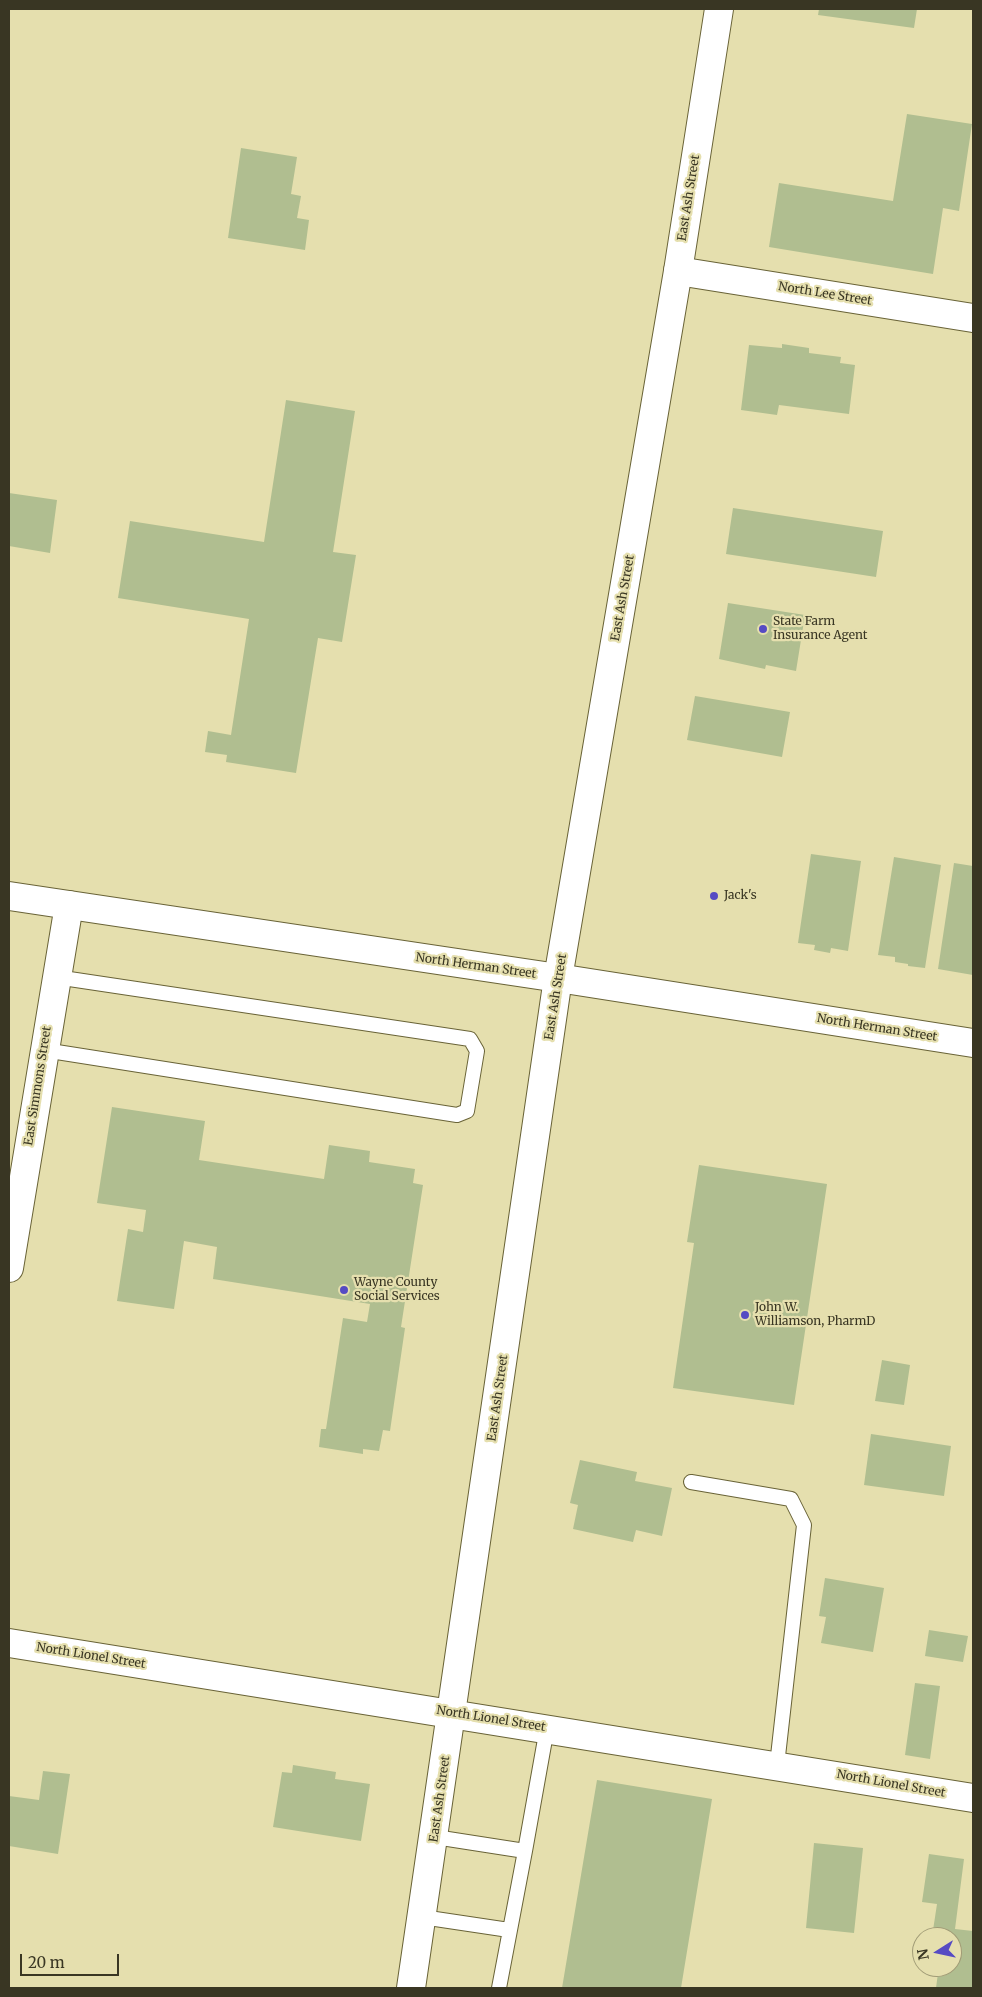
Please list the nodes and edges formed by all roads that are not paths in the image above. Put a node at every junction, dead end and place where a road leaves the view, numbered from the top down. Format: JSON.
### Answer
{"nodes":[{"id":1,"x":719,"y":9,"type":"edge"},
{"id":2,"x":678,"y":271,"type":"junction"},
{"id":3,"x":973,"y":318,"type":"edge"},
{"id":4,"x":9,"y":896,"type":"edge"},
{"id":5,"x":69,"y":905,"type":"junction"},
{"id":6,"x":56,"y":977,"type":"junction"},
{"id":7,"x":558,"y":978,"type":"junction"},
{"id":8,"x":973,"y":1043,"type":"edge"},
{"id":9,"x":44,"y":1050,"type":"junction"},
{"id":10,"x":9,"y":1268,"type":"edge"},
{"id":11,"x":691,"y":1482,"type":"dead end"},
{"id":12,"x":9,"y":1643,"type":"edge"},
{"id":13,"x":453,"y":1714,"type":"junction"},
{"id":14,"x":547,"y":1728,"type":"junction"},
{"id":15,"x":777,"y":1765,"type":"junction"},
{"id":16,"x":973,"y":1798,"type":"edge"},
{"id":17,"x":435,"y":1837,"type":"junction"},
{"id":18,"x":525,"y":1851,"type":"junction"},
{"id":19,"x":422,"y":1917,"type":"junction"},
{"id":20,"x":509,"y":1930,"type":"junction"},
{"id":21,"x":411,"y":1988,"type":"edge"},
{"id":22,"x":499,"y":1988,"type":"edge"}],
"edges":[{"from":1,"to":2,"type":"main road","name":"East Ash Street"},
{"from":2,"to":3,"type":"main road","name":"North Lee Street"},
{"from":2,"to":7,"type":"main road","name":"East Ash Street"},
{"from":4,"to":5,"type":"main road","name":"North Herman Street"},
{"from":5,"to":6,"type":"main road","name":"East Simmons Street"},
{"from":5,"to":7,"type":"main road","name":"North Herman Street"},
{"from":6,"to":9,"type":"main road","name":"East Simmons Street"},
{"from":6,"to":9,"type":"lane"},
{"from":7,"to":8,"type":"main road","name":"North Herman Street"},
{"from":7,"to":13,"type":"main road","name":"East Ash Street"},
{"from":9,"to":10,"type":"main road","name":"East Simmons Street"},
{"from":11,"to":15,"type":"lane"},
{"from":12,"to":13,"type":"main road","name":"North Lionel Street"},
{"from":13,"to":14,"type":"main road","name":"North Lionel Street"},
{"from":13,"to":17,"type":"main road","name":"East Ash Street"},
{"from":14,"to":15,"type":"main road","name":"North Lionel Street"},
{"from":14,"to":18,"type":"lane"},
{"from":15,"to":16,"type":"main road","name":"North Lionel Street"},
{"from":17,"to":18,"type":"lane"},
{"from":17,"to":19,"type":"main road","name":"East Ash Street"},
{"from":18,"to":20,"type":"lane"},
{"from":19,"to":20,"type":"lane"},
{"from":19,"to":21,"type":"main road","name":"East Ash Street"},
{"from":20,"to":22,"type":"lane"}]}
